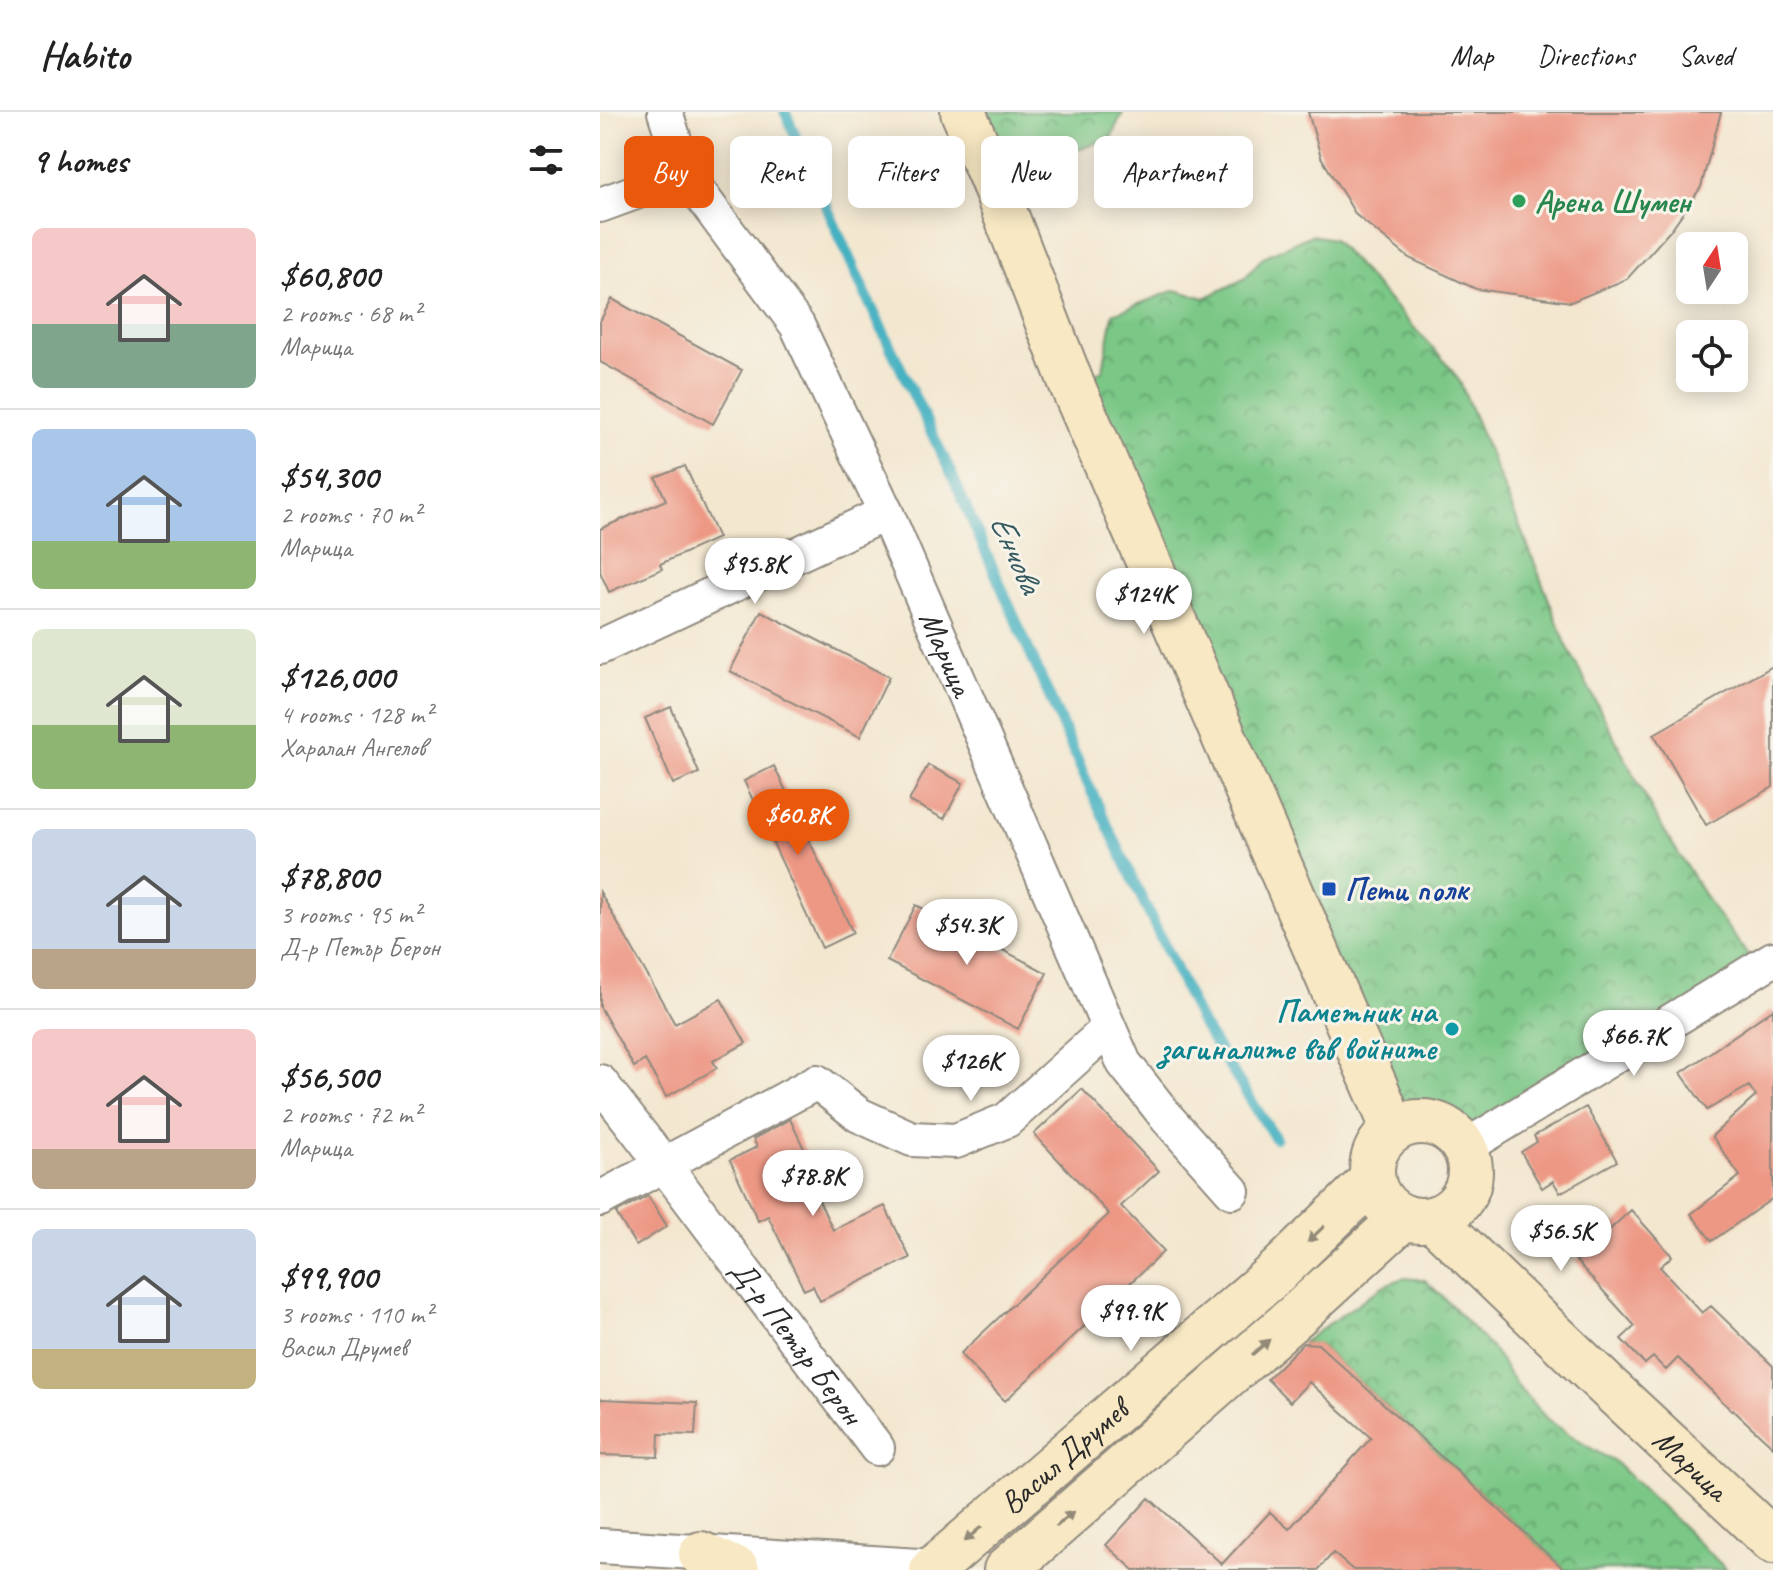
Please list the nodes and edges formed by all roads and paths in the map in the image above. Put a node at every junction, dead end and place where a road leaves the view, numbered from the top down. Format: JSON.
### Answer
{"nodes":[{"id":1,"x":665,"y":112,"type":"edge"},
{"id":2,"x":963,"y":112,"type":"edge"},
{"id":3,"x":673,"y":136,"type":"edge"},
{"id":4,"x":624,"y":196,"type":"edge"},
{"id":5,"x":600,"y":205,"type":"edge"},
{"id":6,"x":710,"y":208,"type":"edge"},
{"id":7,"x":886,"y":513,"type":"junction"},
{"id":8,"x":600,"y":647,"type":"edge"},
{"id":9,"x":1773,"y":959,"type":"edge"},
{"id":10,"x":1108,"y":1029,"type":"junction"},
{"id":11,"x":600,"y":1082,"type":"edge"},
{"id":12,"x":1394,"y":1130,"type":"junction"},
{"id":13,"x":1464,"y":1148,"type":"junction"},
{"id":14,"x":664,"y":1165,"type":"junction"},
{"id":15,"x":1372,"y":1180,"type":"junction"},
{"id":16,"x":1232,"y":1191,"type":"dead end"},
{"id":17,"x":600,"y":1199,"type":"edge"},
{"id":18,"x":1432,"y":1212,"type":"junction"},
{"id":19,"x":877,"y":1448,"type":"dead end"},
{"id":20,"x":1773,"y":1541,"type":"edge"},
{"id":21,"x":600,"y":1546,"type":"edge"},
{"id":22,"x":719,"y":1562,"type":"edge"},
{"id":23,"x":935,"y":1569,"type":"edge"},
{"id":24,"x":1006,"y":1570,"type":"edge"}],
"edges":[{"from":1,"to":3,"type":"street","name":"Марица"},
{"from":2,"to":12,"type":"main road"},
{"from":4,"to":5,"type":"street"},
{"from":6,"to":7,"type":"street","name":"Марица"},
{"from":7,"to":8,"type":"street"},
{"from":7,"to":10,"type":"street","name":"Марица"},
{"from":9,"to":13,"type":"street"},
{"from":10,"to":14,"type":"street"},
{"from":10,"to":16,"type":"street","name":"Марица"},
{"from":11,"to":14,"type":"street","name":"Д-р Петър Берон"},
{"from":12,"to":13,"type":"main road"},
{"from":12,"to":15,"type":"main road"},
{"from":13,"to":18,"type":"main road"},
{"from":14,"to":17,"type":"street"},
{"from":14,"to":19,"type":"street","name":"Д-р Петър Берон"},
{"from":15,"to":18,"type":"main road"},
{"from":15,"to":23,"type":"main road","name":"Васил Друмев","one_way":true},
{"from":18,"to":20,"type":"main road","name":"Марица"},
{"from":24,"to":18,"type":"main road","name":"Васил Друмев","one_way":true},
{"from":21,"to":22,"type":"street"},
{"from":22,"to":23,"type":"street"}]}
